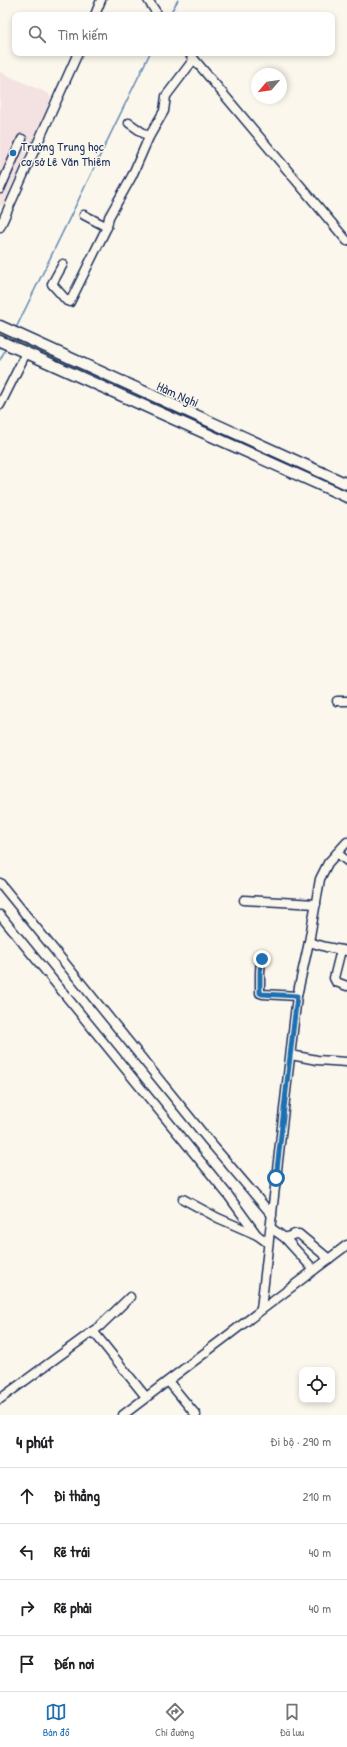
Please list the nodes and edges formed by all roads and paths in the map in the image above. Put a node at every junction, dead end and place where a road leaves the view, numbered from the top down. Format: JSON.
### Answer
{"nodes":[{"id":1,"x":101,"y":0,"type":"edge"},
{"id":2,"x":148,"y":0,"type":"edge"},
{"id":3,"x":95,"y":12,"type":"edge"},
{"id":4,"x":156,"y":12,"type":"edge"},
{"id":5,"x":77,"y":56,"type":"edge"},
{"id":6,"x":192,"y":56,"type":"edge"},
{"id":7,"x":129,"y":123,"type":"dead end"},
{"id":8,"x":149,"y":136,"type":"junction"},
{"id":9,"x":22,"y":139,"type":"dead end"},
{"id":10,"x":0,"y":189,"type":"edge"},
{"id":11,"x":84,"y":215,"type":"dead end"},
{"id":12,"x":0,"y":227,"type":"edge"},
{"id":13,"x":107,"y":227,"type":"junction"},
{"id":14,"x":347,"y":241,"type":"edge"},
{"id":15,"x":63,"y":264,"type":"dead end"},
{"id":16,"x":0,"y":326,"type":"edge"},
{"id":17,"x":0,"y":341,"type":"edge"},
{"id":18,"x":26,"y":353,"type":"junction"},
{"id":19,"x":0,"y":405,"type":"edge"},
{"id":20,"x":347,"y":484,"type":"edge"},
{"id":21,"x":347,"y":497,"type":"edge"},
{"id":22,"x":337,"y":701,"type":"dead end"},
{"id":23,"x":347,"y":701,"type":"edge"},
{"id":24,"x":347,"y":842,"type":"edge"},
{"id":25,"x":337,"y":853,"type":"junction"},
{"id":26,"x":347,"y":861,"type":"edge"},
{"id":27,"x":0,"y":883,"type":"edge"},
{"id":28,"x":244,"y":900,"type":"dead end"},
{"id":29,"x":316,"y":904,"type":"junction"},
{"id":30,"x":0,"y":915,"type":"edge"},
{"id":31,"x":309,"y":942,"type":"junction"},
{"id":32,"x":344,"y":950,"type":"edge"},
{"id":33,"x":262,"y":959,"type":"dead end"},
{"id":34,"x":347,"y":986,"type":"edge"},
{"id":35,"x":297,"y":996,"type":"junction"},
{"id":36,"x":291,"y":1055,"type":"junction"},
{"id":37,"x":347,"y":1062,"type":"edge"},
{"id":38,"x":183,"y":1199,"type":"dead end"},
{"id":39,"x":272,"y":1215,"type":"junction"},
{"id":40,"x":271,"y":1228,"type":"junction"},
{"id":41,"x":257,"y":1235,"type":"junction"},
{"id":42,"x":285,"y":1238,"type":"junction"},
{"id":43,"x":268,"y":1243,"type":"junction"},
{"id":44,"x":347,"y":1245,"type":"edge"},
{"id":45,"x":329,"y":1259,"type":"junction"},
{"id":46,"x":314,"y":1270,"type":"junction"},
{"id":47,"x":130,"y":1297,"type":"dead end"},
{"id":48,"x":261,"y":1309,"type":"junction"},
{"id":49,"x":93,"y":1331,"type":"junction"},
{"id":50,"x":168,"y":1380,"type":"junction"},
{"id":51,"x":146,"y":1397,"type":"junction"},
{"id":52,"x":0,"y":1399,"type":"edge"},
{"id":53,"x":123,"y":1415,"type":"edge"},
{"id":54,"x":196,"y":1415,"type":"edge"}],
"edges":[{"from":1,"to":3,"type":"street"},
{"from":2,"to":4,"type":"street"},
{"from":5,"to":12,"type":"street"},
{"from":6,"to":8,"type":"street"},
{"from":6,"to":14,"type":"street"},
{"from":7,"to":8,"type":"street"},
{"from":8,"to":13,"type":"street"},
{"from":9,"to":10,"type":"street"},
{"from":11,"to":13,"type":"street"},
{"from":13,"to":15,"type":"street"},
{"from":16,"to":20,"type":"main road","name":"Hàm Nghi"},
{"from":17,"to":18,"type":"main road","name":"Hàm Nghi"},
{"from":18,"to":19,"type":"street"},
{"from":18,"to":21,"type":"main road","name":"Hàm Nghi"},
{"from":22,"to":23,"type":"street"},
{"from":24,"to":25,"type":"street"},
{"from":25,"to":26,"type":"street"},
{"from":25,"to":29,"type":"street"},
{"from":27,"to":39,"type":"street"},
{"from":28,"to":29,"type":"street"},
{"from":29,"to":31,"type":"street"},
{"from":30,"to":41,"type":"street"},
{"from":31,"to":32,"type":"street"},
{"from":31,"to":35,"type":"street"},
{"from":32,"to":34,"type":"street"},
{"from":33,"to":35,"type":"street"},
{"from":35,"to":36,"type":"street"},
{"from":36,"to":37,"type":"street"},
{"from":36,"to":39,"type":"street"},
{"from":38,"to":41,"type":"street"},
{"from":39,"to":40,"type":"street"},
{"from":40,"to":42,"type":"street"},
{"from":40,"to":43,"type":"street"},
{"from":41,"to":43,"type":"street"},
{"from":42,"to":45,"type":"street"},
{"from":42,"to":46,"type":"street"},
{"from":43,"to":48,"type":"street"},
{"from":44,"to":45,"type":"street"},
{"from":45,"to":46,"type":"street"},
{"from":46,"to":48,"type":"street"},
{"from":47,"to":49,"type":"street"},
{"from":48,"to":50,"type":"street"},
{"from":49,"to":51,"type":"street"},
{"from":49,"to":52,"type":"street"},
{"from":50,"to":51,"type":"street"},
{"from":50,"to":54,"type":"street"},
{"from":51,"to":53,"type":"street"}]}
